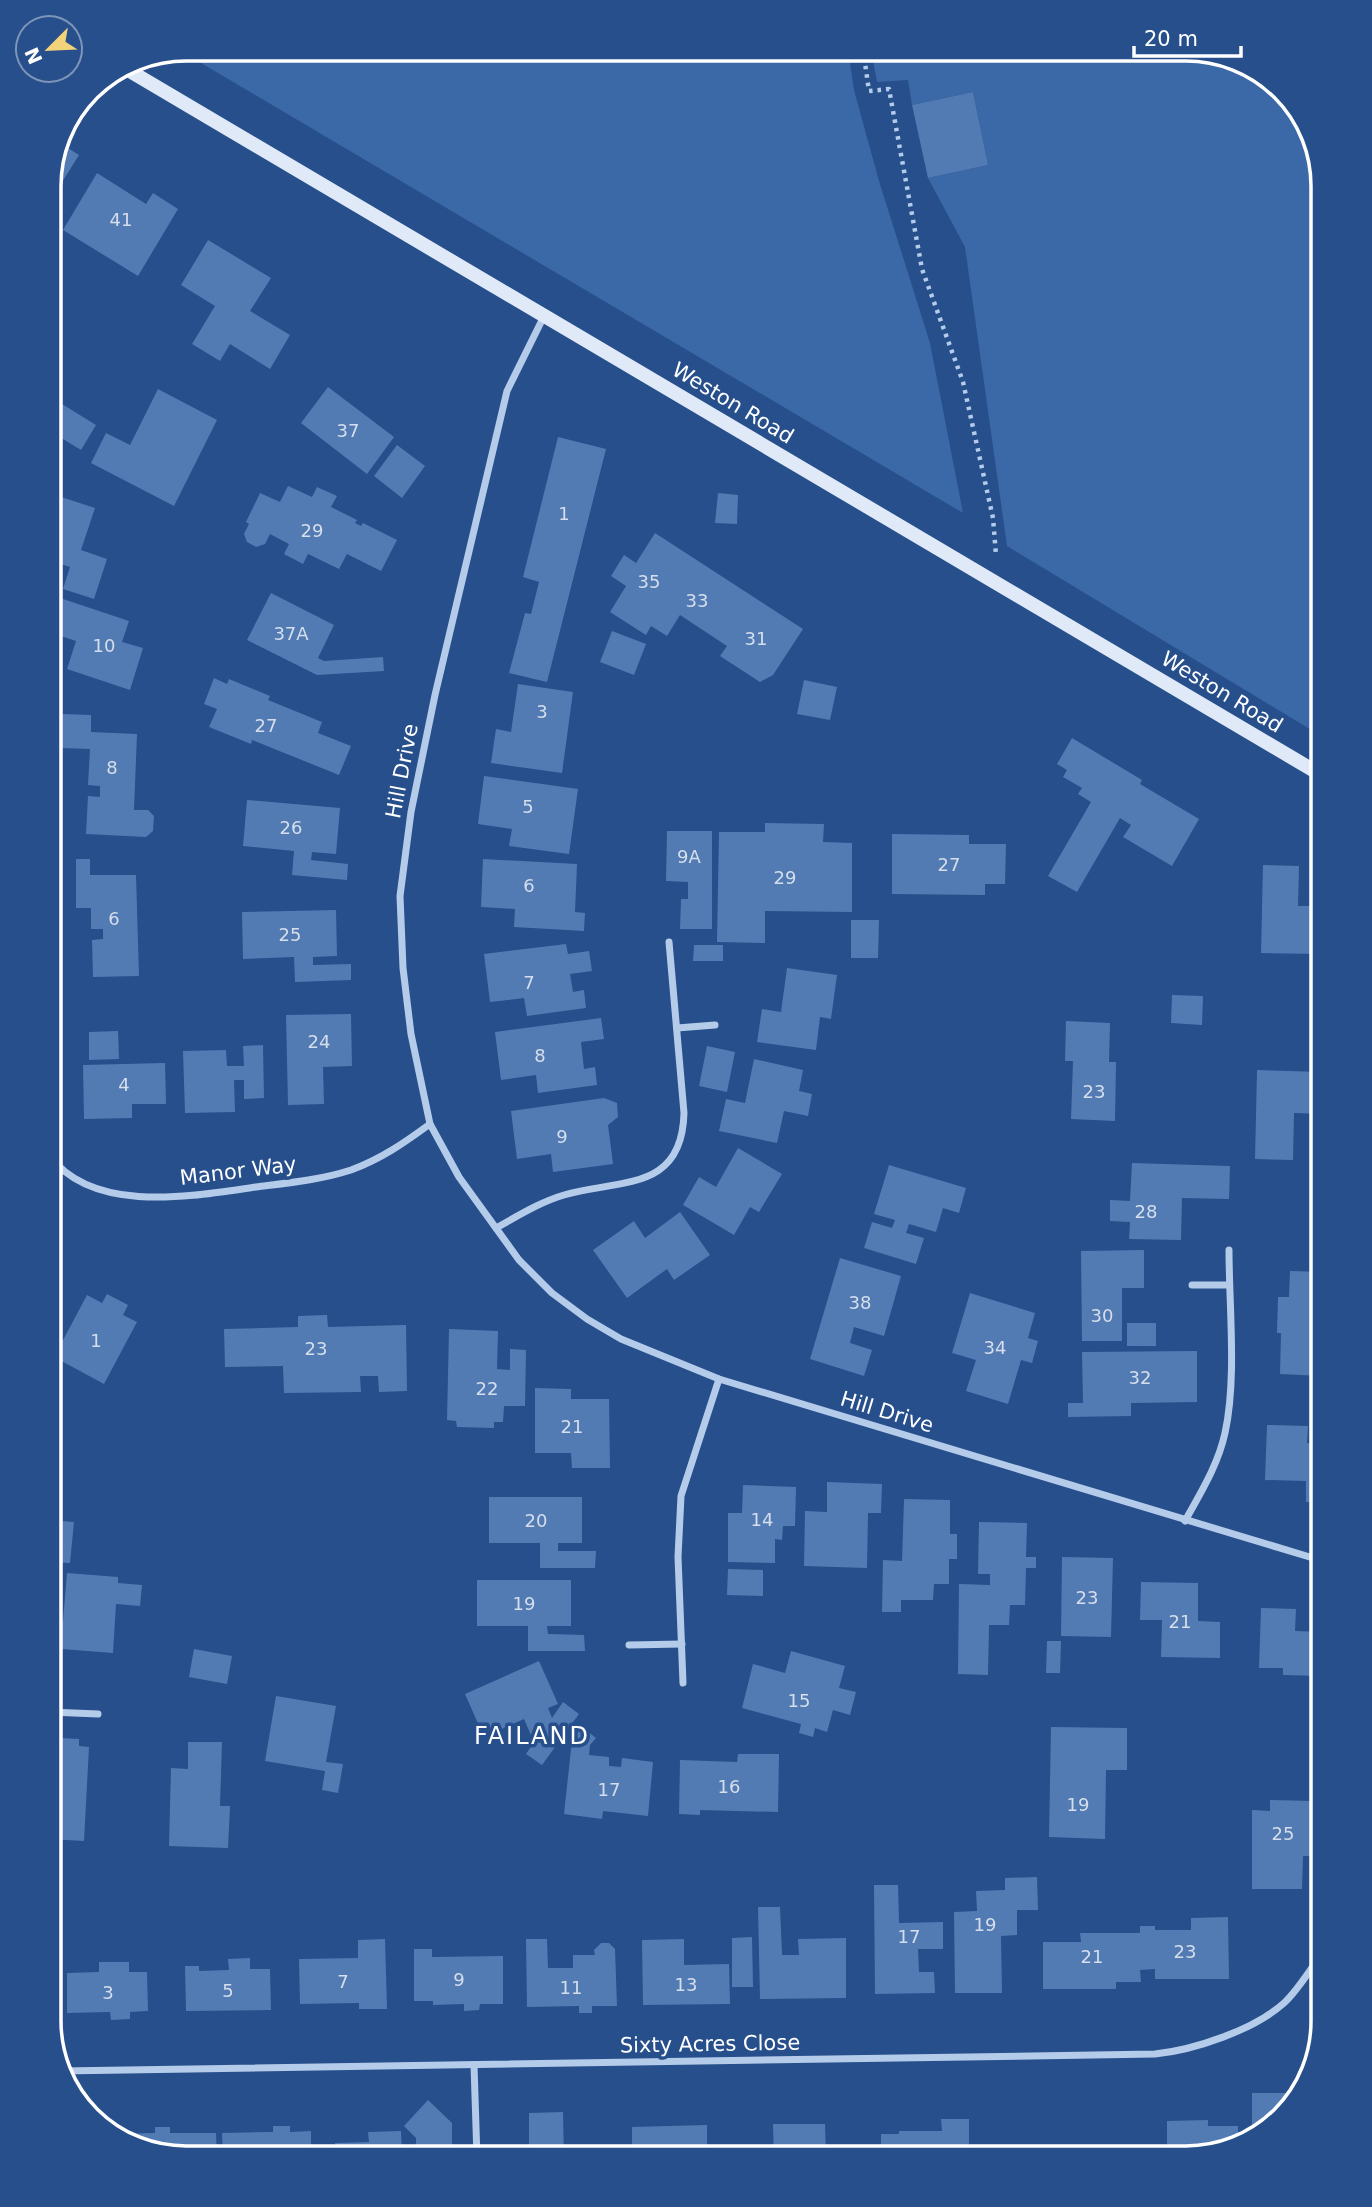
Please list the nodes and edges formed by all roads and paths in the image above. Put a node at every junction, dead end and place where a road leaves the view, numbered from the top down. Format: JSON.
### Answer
{"nodes":[{"id":1,"x":865,"y":62,"type":"edge"},
{"id":2,"x":134,"y":73,"type":"edge"},
{"id":3,"x":544,"y":316,"type":"junction"},
{"id":4,"x":997,"y":583,"type":"junction"},
{"id":5,"x":1311,"y":769,"type":"edge"},
{"id":6,"x":669,"y":942,"type":"dead end"},
{"id":7,"x":715,"y":1025,"type":"dead end"},
{"id":8,"x":677,"y":1028,"type":"junction"},
{"id":9,"x":430,"y":1124,"type":"junction"},
{"id":10,"x":61,"y":1170,"type":"edge"},
{"id":11,"x":496,"y":1228,"type":"junction"},
{"id":12,"x":1229,"y":1250,"type":"dead end"},
{"id":13,"x":1192,"y":1285,"type":"dead end"},
{"id":14,"x":1229,"y":1285,"type":"junction"},
{"id":15,"x":719,"y":1379,"type":"junction"},
{"id":16,"x":1185,"y":1521,"type":"junction"},
{"id":17,"x":1311,"y":1558,"type":"edge"},
{"id":18,"x":682,"y":1644,"type":"junction"},
{"id":19,"x":629,"y":1645,"type":"dead end"},
{"id":20,"x":684,"y":1683,"type":"dead end"},
{"id":21,"x":61,"y":1712,"type":"edge"},
{"id":22,"x":98,"y":1714,"type":"dead end"},
{"id":23,"x":1311,"y":1968,"type":"edge"},
{"id":24,"x":474,"y":2065,"type":"junction"},
{"id":25,"x":72,"y":2071,"type":"edge"},
{"id":26,"x":477,"y":2145,"type":"edge"}],
"edges":[{"from":1,"to":4,"type":"path"},
{"from":2,"to":3,"type":"main road","name":"Weston Road"},
{"from":3,"to":4,"type":"main road","name":"Weston Road"},
{"from":3,"to":9,"type":"street","name":"Hill Drive"},
{"from":4,"to":5,"type":"main road","name":"Weston Road"},
{"from":6,"to":8,"type":"street"},
{"from":7,"to":8,"type":"street"},
{"from":8,"to":11,"type":"street"},
{"from":9,"to":10,"type":"street","name":"Manor Way"},
{"from":9,"to":11,"type":"street","name":"Hill Drive"},
{"from":11,"to":15,"type":"street","name":"Hill Drive"},
{"from":12,"to":14,"type":"street"},
{"from":13,"to":14,"type":"street"},
{"from":14,"to":16,"type":"street"},
{"from":15,"to":16,"type":"street","name":"Hill Drive"},
{"from":15,"to":18,"type":"street"},
{"from":16,"to":17,"type":"street","name":"Hill Drive"},
{"from":18,"to":19,"type":"street"},
{"from":18,"to":20,"type":"street"},
{"from":21,"to":22,"type":"street"},
{"from":23,"to":24,"type":"street","name":"Sixty Acres Close"},
{"from":24,"to":25,"type":"street","name":"Sixty Acres Close"},
{"from":24,"to":26,"type":"street"}]}
